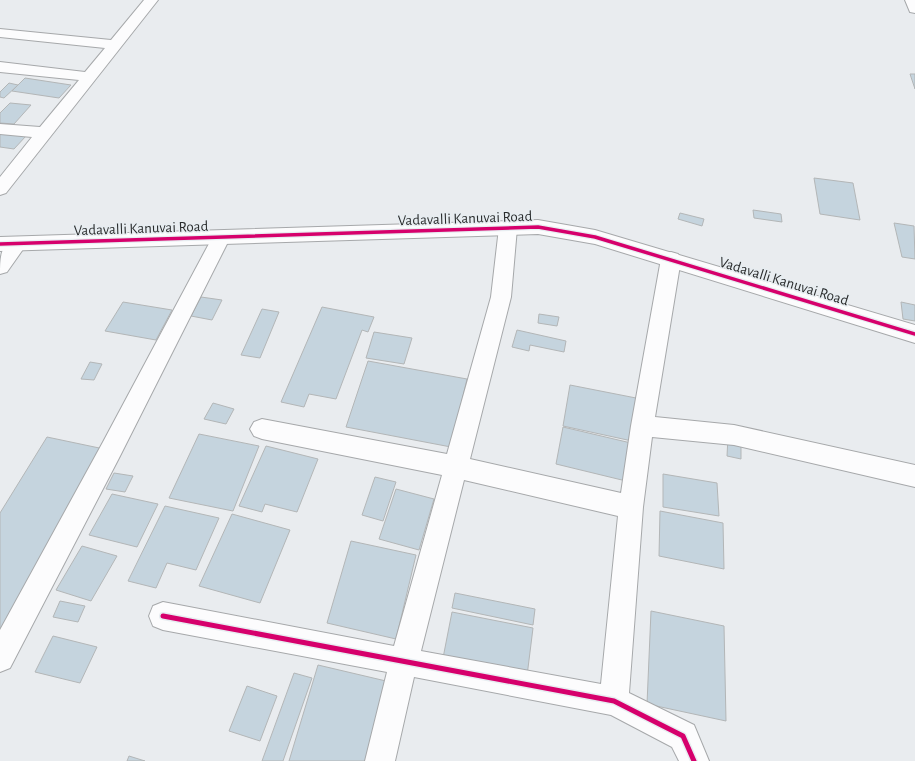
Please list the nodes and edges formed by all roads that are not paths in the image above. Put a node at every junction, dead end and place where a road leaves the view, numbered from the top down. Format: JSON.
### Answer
{"nodes":[{"id":1,"x":151,"y":0,"type":"edge"},
{"id":2,"x":912,"y":0,"type":"edge"},
{"id":3,"x":915,"y":9,"type":"edge"},
{"id":4,"x":0,"y":33,"type":"edge"},
{"id":5,"x":115,"y":45,"type":"junction"},
{"id":6,"x":0,"y":67,"type":"edge"},
{"id":7,"x":90,"y":77,"type":"junction"},
{"id":8,"x":0,"y":129,"type":"edge"},
{"id":9,"x":44,"y":133,"type":"junction"},
{"id":10,"x":0,"y":188,"type":"edge"},
{"id":11,"x":508,"y":228,"type":"junction"},
{"id":12,"x":221,"y":238,"type":"junction"},
{"id":13,"x":8,"y":244,"type":"edge"},
{"id":14,"x":671,"y":260,"type":"junction"},
{"id":15,"x":0,"y":267,"type":"edge"},
{"id":16,"x":915,"y":334,"type":"edge"},
{"id":17,"x":642,"y":426,"type":"junction"},
{"id":18,"x":262,"y":429,"type":"dead end"},
{"id":19,"x":455,"y":467,"type":"junction"},
{"id":20,"x":915,"y":476,"type":"edge"},
{"id":21,"x":631,"y":507,"type":"junction"},
{"id":22,"x":163,"y":616,"type":"dead end"},
{"id":23,"x":0,"y":658,"type":"edge"},
{"id":24,"x":404,"y":662,"type":"junction"},
{"id":25,"x":614,"y":701,"type":"junction"},
{"id":26,"x":380,"y":761,"type":"edge"},
{"id":27,"x":694,"y":761,"type":"edge"}],
"edges":[{"from":1,"to":5,"type":"street"},
{"from":2,"to":3,"type":"street"},
{"from":4,"to":5,"type":"street"},
{"from":5,"to":7,"type":"street"},
{"from":6,"to":7,"type":"street"},
{"from":7,"to":9,"type":"street"},
{"from":8,"to":9,"type":"street"},
{"from":9,"to":10,"type":"street"},
{"from":11,"to":12,"type":"street","name":"Vadavalli Kanuvai Road"},
{"from":11,"to":14,"type":"street","name":"Vadavalli Kanuvai Road"},
{"from":11,"to":19,"type":"street"},
{"from":12,"to":13,"type":"street","name":"Vadavalli Kanuvai Road"},
{"from":12,"to":23,"type":"street"},
{"from":13,"to":15,"type":"street"},
{"from":14,"to":16,"type":"street","name":"Vadavalli Kanuvai Road"},
{"from":14,"to":17,"type":"street"},
{"from":17,"to":20,"type":"street"},
{"from":17,"to":21,"type":"street"},
{"from":18,"to":19,"type":"street"},
{"from":19,"to":21,"type":"street"},
{"from":19,"to":24,"type":"street"},
{"from":21,"to":25,"type":"street"},
{"from":22,"to":24,"type":"street"},
{"from":24,"to":25,"type":"street"},
{"from":24,"to":26,"type":"street"},
{"from":25,"to":27,"type":"street"}]}
